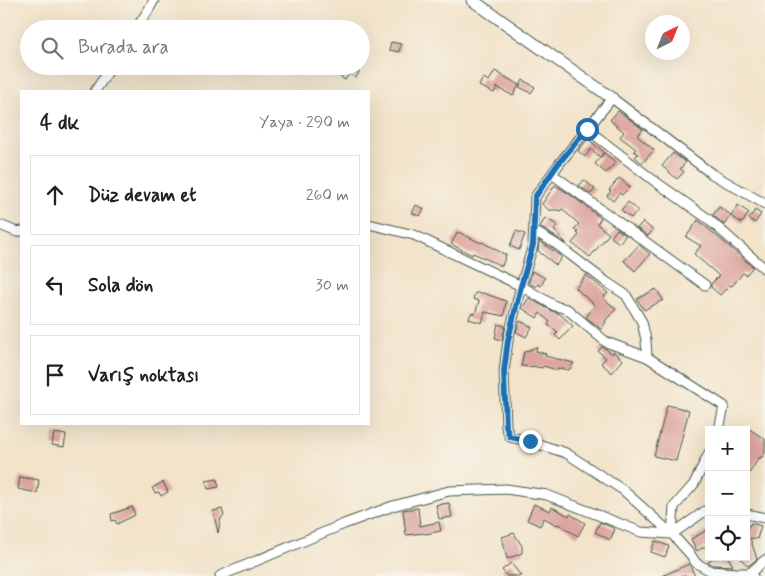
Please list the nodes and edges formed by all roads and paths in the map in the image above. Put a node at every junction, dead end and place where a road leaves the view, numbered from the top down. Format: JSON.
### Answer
{"nodes":[{"id":1,"x":154,"y":0,"type":"edge"},
{"id":2,"x":472,"y":0,"type":"edge"},
{"id":3,"x":142,"y":20,"type":"edge"},
{"id":4,"x":106,"y":75,"type":"edge"},
{"id":5,"x":97,"y":90,"type":"edge"},
{"id":6,"x":612,"y":98,"type":"junction"},
{"id":7,"x":587,"y":129,"type":"junction"},
{"id":8,"x":552,"y":174,"type":"junction"},
{"id":9,"x":765,"y":204,"type":"edge"},
{"id":10,"x":370,"y":224,"type":"edge"},
{"id":11,"x":0,"y":225,"type":"edge"},
{"id":12,"x":20,"y":231,"type":"edge"},
{"id":13,"x":534,"y":231,"type":"junction"},
{"id":14,"x":765,"y":269,"type":"edge"},
{"id":15,"x":705,"y":285,"type":"dead end"},
{"id":16,"x":521,"y":286,"type":"junction"},
{"id":17,"x":647,"y":357,"type":"junction"},
{"id":18,"x":720,"y":426,"type":"edge"},
{"id":19,"x":705,"y":461,"type":"edge"},
{"id":20,"x":705,"y":511,"type":"edge"},
{"id":21,"x":750,"y":515,"type":"edge"},
{"id":22,"x":765,"y":518,"type":"edge"},
{"id":23,"x":672,"y":534,"type":"junction"},
{"id":24,"x":765,"y":560,"type":"edge"},
{"id":25,"x":696,"y":563,"type":"junction"},
{"id":26,"x":752,"y":574,"type":"edge"},
{"id":27,"x":220,"y":576,"type":"edge"},
{"id":28,"x":702,"y":576,"type":"edge"}],
"edges":[{"from":1,"to":3,"type":"street"},
{"from":2,"to":6,"type":"street"},
{"from":4,"to":5,"type":"street"},
{"from":6,"to":7,"type":"street"},
{"from":6,"to":9,"type":"street"},
{"from":7,"to":8,"type":"street"},
{"from":7,"to":14,"type":"street"},
{"from":8,"to":13,"type":"street"},
{"from":8,"to":15,"type":"street"},
{"from":10,"to":16,"type":"street"},
{"from":11,"to":12,"type":"street"},
{"from":13,"to":16,"type":"street"},
{"from":13,"to":17,"type":"street"},
{"from":16,"to":17,"type":"street"},
{"from":16,"to":23,"type":"street"},
{"from":17,"to":18,"type":"street"},
{"from":19,"to":23,"type":"street"},
{"from":20,"to":23,"type":"street"},
{"from":21,"to":22,"type":"street"},
{"from":23,"to":25,"type":"street"},
{"from":23,"to":27,"type":"street"},
{"from":24,"to":26,"type":"street"},
{"from":25,"to":26,"type":"street"},
{"from":25,"to":28,"type":"street"}]}
